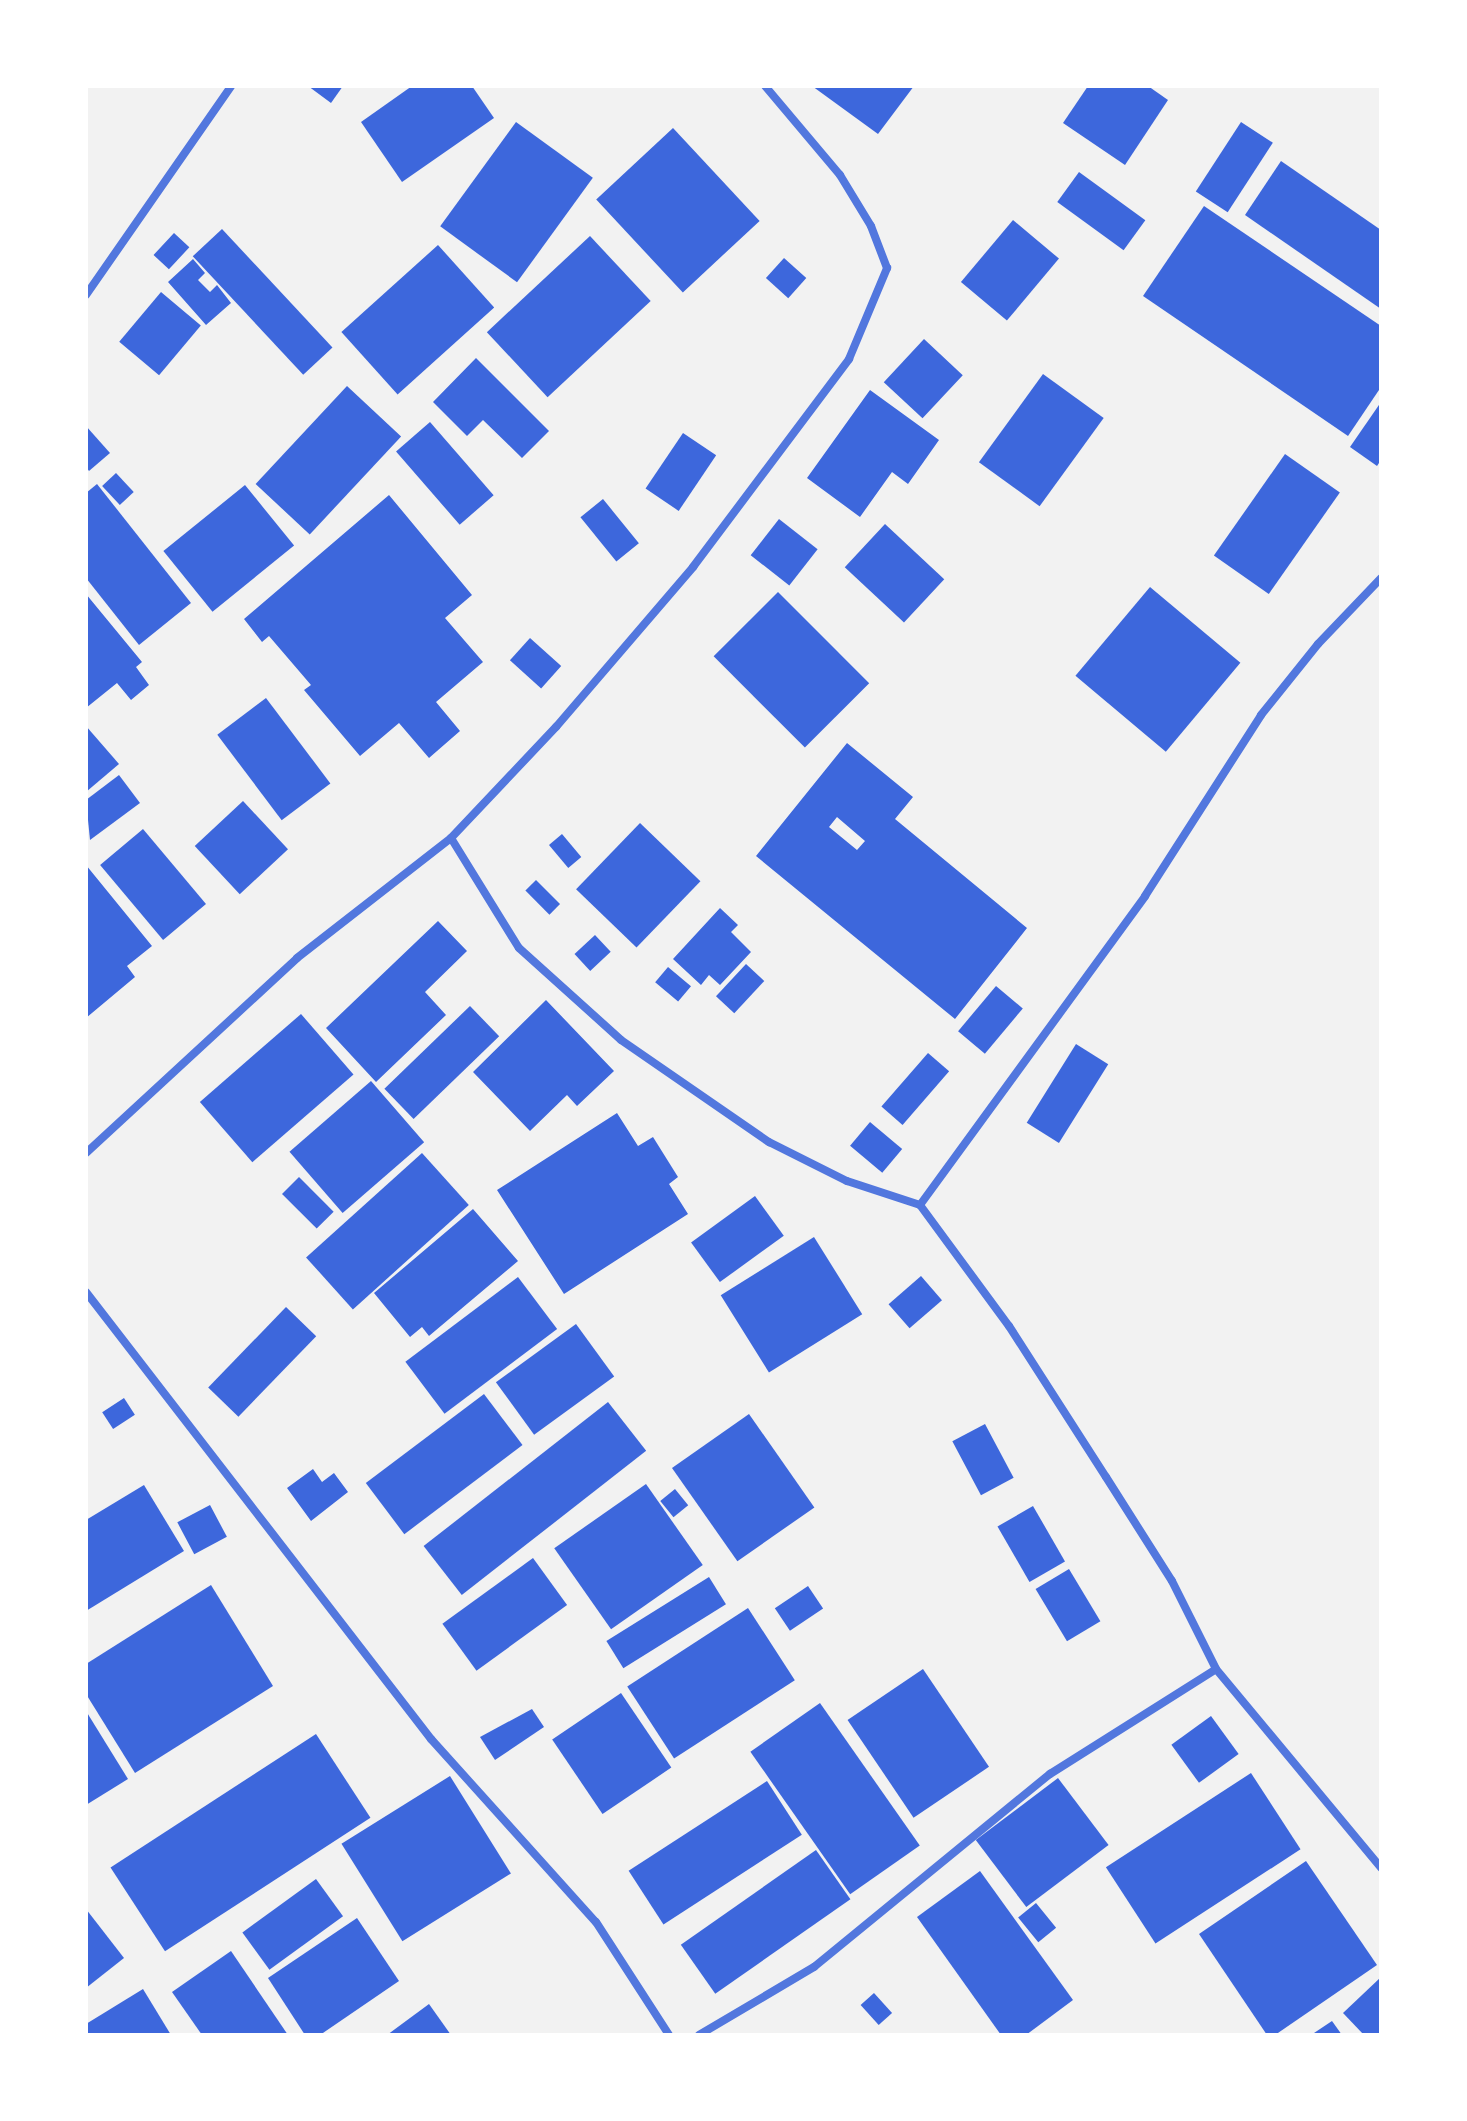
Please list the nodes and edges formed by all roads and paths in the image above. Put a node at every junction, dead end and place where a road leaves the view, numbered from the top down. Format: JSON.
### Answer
{"nodes":[{"id":1,"x":231,"y":86,"type":"edge"},
{"id":2,"x":765,"y":86,"type":"edge"},
{"id":3,"x":86,"y":295,"type":"edge"},
{"id":4,"x":1381,"y":578,"type":"edge"},
{"id":5,"x":451,"y":838,"type":"junction"},
{"id":6,"x":86,"y":1153,"type":"edge"},
{"id":7,"x":920,"y":1205,"type":"junction"},
{"id":8,"x":86,"y":1292,"type":"edge"},
{"id":9,"x":1216,"y":1669,"type":"junction"},
{"id":10,"x":1381,"y":1868,"type":"edge"},
{"id":11,"x":669,"y":2035,"type":"edge"},
{"id":12,"x":699,"y":2035,"type":"edge"}],
"edges":[{"from":1,"to":3,"type":"street"},
{"from":2,"to":5,"type":"street"},
{"from":4,"to":7,"type":"street"},
{"from":5,"to":6,"type":"street"},
{"from":5,"to":7,"type":"street"},
{"from":7,"to":9,"type":"street"},
{"from":8,"to":11,"type":"street"},
{"from":9,"to":10,"type":"street"},
{"from":9,"to":12,"type":"street"}]}
